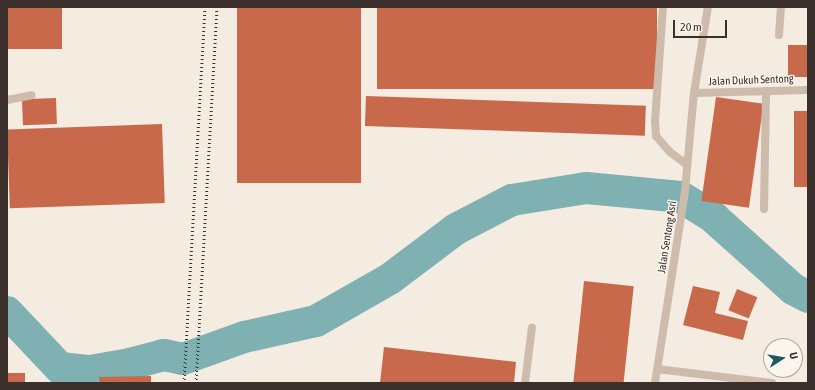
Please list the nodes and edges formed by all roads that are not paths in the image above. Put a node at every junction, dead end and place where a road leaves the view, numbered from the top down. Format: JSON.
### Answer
{"nodes":[{"id":1,"x":663,"y":7,"type":"edge"},
{"id":2,"x":708,"y":7,"type":"edge"},
{"id":3,"x":780,"y":7,"type":"edge"},
{"id":4,"x":779,"y":35,"type":"dead end"},
{"id":5,"x":808,"y":90,"type":"edge"},
{"id":6,"x":766,"y":91,"type":"junction"},
{"id":7,"x":694,"y":93,"type":"junction"},
{"id":8,"x":32,"y":94,"type":"dead end"},
{"id":9,"x":7,"y":100,"type":"edge"},
{"id":10,"x":686,"y":164,"type":"junction"},
{"id":11,"x":764,"y":209,"type":"dead end"},
{"id":12,"x":532,"y":327,"type":"dead end"},
{"id":13,"x":657,"y":369,"type":"junction"},
{"id":14,"x":525,"y":383,"type":"edge"},
{"id":15,"x":655,"y":383,"type":"edge"},
{"id":16,"x":772,"y":383,"type":"edge"}],
"edges":[{"from":1,"to":10,"type":"lane"},
{"from":2,"to":7,"type":"lane","name":"Jalan Sentong Asri"},
{"from":3,"to":4,"type":"lane"},
{"from":5,"to":6,"type":"lane","name":"Jalan Dukuh Sentong"},
{"from":6,"to":7,"type":"lane","name":"Jalan Dukuh Sentong"},
{"from":6,"to":11,"type":"lane"},
{"from":7,"to":10,"type":"lane","name":"Jalan Sentong Asri"},
{"from":8,"to":9,"type":"lane"},
{"from":10,"to":13,"type":"lane","name":"Jalan Sentong Asri"},
{"from":12,"to":14,"type":"lane"},
{"from":13,"to":15,"type":"lane","name":"Jalan Sentong Asri"},
{"from":13,"to":16,"type":"lane"}]}
